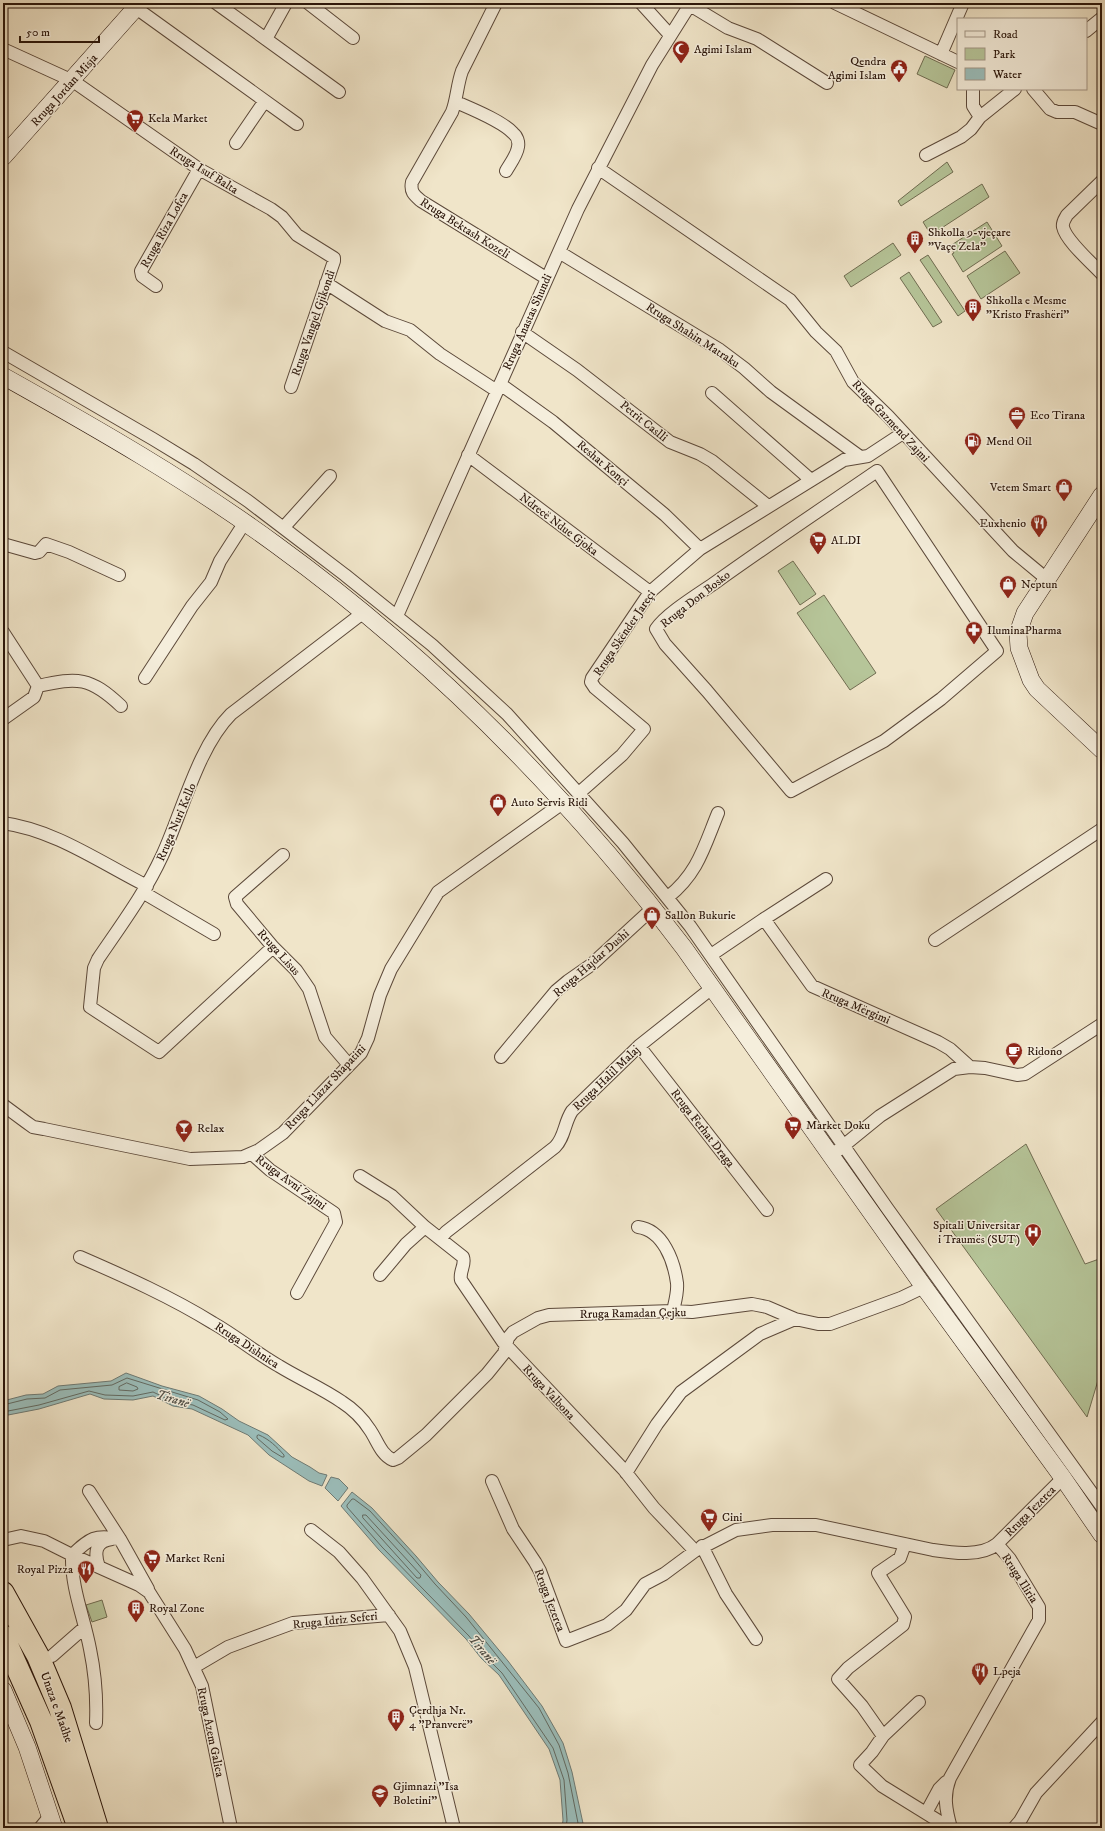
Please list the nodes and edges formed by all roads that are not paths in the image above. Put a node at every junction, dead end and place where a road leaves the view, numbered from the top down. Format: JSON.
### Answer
{"nodes":[{"id":1,"x":216,"y":3,"type":"edge"},
{"id":2,"x":286,"y":3,"type":"edge"},
{"id":3,"x":308,"y":3,"type":"edge"},
{"id":4,"x":496,"y":3,"type":"edge"},
{"id":5,"x":641,"y":3,"type":"edge"},
{"id":6,"x":835,"y":3,"type":"edge"},
{"id":7,"x":963,"y":3,"type":"edge"},
{"id":8,"x":691,"y":4,"type":"edge"},
{"id":9,"x":138,"y":6,"type":"edge"},
{"id":10,"x":1102,"y":18,"type":"edge"},
{"id":11,"x":1087,"y":30,"type":"edge"},
{"id":12,"x":670,"y":35,"type":"junction"},
{"id":13,"x":353,"y":38,"type":"dead end"},
{"id":14,"x":266,"y":39,"type":"junction"},
{"id":15,"x":3,"y":49,"type":"edge"},
{"id":16,"x":941,"y":54,"type":"junction"},
{"id":17,"x":957,"y":62,"type":"edge"},
{"id":18,"x":73,"y":81,"type":"junction"},
{"id":19,"x":827,"y":83,"type":"dead end"},
{"id":20,"x":973,"y":90,"type":"edge"},
{"id":21,"x":1014,"y":90,"type":"edge"},
{"id":22,"x":1034,"y":90,"type":"edge"},
{"id":23,"x":339,"y":92,"type":"dead end"},
{"id":24,"x":264,"y":102,"type":"junction"},
{"id":25,"x":456,"y":102,"type":"junction"},
{"id":26,"x":980,"y":118,"type":"junction"},
{"id":27,"x":296,"y":124,"type":"dead end"},
{"id":28,"x":1102,"y":124,"type":"edge"},
{"id":29,"x":236,"y":143,"type":"dead end"},
{"id":30,"x":926,"y":155,"type":"dead end"},
{"id":31,"x":3,"y":157,"type":"edge"},
{"id":32,"x":598,"y":168,"type":"junction"},
{"id":33,"x":199,"y":169,"type":"junction"},
{"id":34,"x":506,"y":171,"type":"dead end"},
{"id":35,"x":1102,"y":181,"type":"edge"},
{"id":36,"x":559,"y":252,"type":"junction"},
{"id":37,"x":334,"y":258,"type":"joint"},
{"id":38,"x":1102,"y":274,"type":"edge"},
{"id":39,"x":546,"y":278,"type":"junction"},
{"id":40,"x":326,"y":283,"type":"junction"},
{"id":41,"x":156,"y":286,"type":"dead end"},
{"id":42,"x":522,"y":332,"type":"junction"},
{"id":43,"x":3,"y":352,"type":"edge"},
{"id":44,"x":3,"y":376,"type":"edge"},
{"id":45,"x":291,"y":387,"type":"dead end"},
{"id":46,"x":498,"y":387,"type":"junction"},
{"id":47,"x":712,"y":393,"type":"dead end"},
{"id":48,"x":903,"y":433,"type":"junction"},
{"id":49,"x":468,"y":455,"type":"junction"},
{"id":50,"x":859,"y":456,"type":"junction"},
{"id":51,"x":330,"y":476,"type":"dead end"},
{"id":52,"x":811,"y":480,"type":"junction"},
{"id":53,"x":1102,"y":495,"type":"edge"},
{"id":54,"x":768,"y":506,"type":"junction"},
{"id":55,"x":245,"y":522,"type":"junction"},
{"id":56,"x":284,"y":527,"type":"junction"},
{"id":57,"x":3,"y":544,"type":"edge"},
{"id":58,"x":700,"y":549,"type":"junction"},
{"id":59,"x":119,"y":575,"type":"dead end"},
{"id":60,"x":1048,"y":580,"type":"junction"},
{"id":61,"x":650,"y":592,"type":"junction"},
{"id":62,"x":364,"y":612,"type":"junction"},
{"id":63,"x":397,"y":616,"type":"junction"},
{"id":64,"x":3,"y":632,"type":"edge"},
{"id":65,"x":1019,"y":648,"type":"junction"},
{"id":66,"x":997,"y":651,"type":"junction"},
{"id":67,"x":145,"y":678,"type":"dead end"},
{"id":68,"x":38,"y":686,"type":"junction"},
{"id":69,"x":122,"y":706,"type":"dead end"},
{"id":70,"x":3,"y":719,"type":"edge"},
{"id":71,"x":1102,"y":750,"type":"edge"},
{"id":72,"x":578,"y":793,"type":"junction"},
{"id":73,"x":564,"y":802,"type":"junction"},
{"id":74,"x":718,"y":812,"type":"dead end"},
{"id":75,"x":3,"y":823,"type":"edge"},
{"id":76,"x":1102,"y":829,"type":"edge"},
{"id":77,"x":283,"y":855,"type":"dead end"},
{"id":78,"x":826,"y":878,"type":"dead end"},
{"id":79,"x":145,"y":889,"type":"junction"},
{"id":80,"x":668,"y":897,"type":"junction"},
{"id":81,"x":653,"y":908,"type":"junction"},
{"id":82,"x":764,"y":919,"type":"junction"},
{"id":83,"x":214,"y":934,"type":"dead end"},
{"id":84,"x":935,"y":940,"type":"dead end"},
{"id":85,"x":274,"y":947,"type":"junction"},
{"id":86,"x":711,"y":955,"type":"junction"},
{"id":87,"x":712,"y":988,"type":"junction"},
{"id":88,"x":1102,"y":1024,"type":"edge"},
{"id":89,"x":640,"y":1046,"type":"junction"},
{"id":90,"x":501,"y":1058,"type":"dead end"},
{"id":91,"x":349,"y":1065,"type":"junction"},
{"id":92,"x":970,"y":1067,"type":"junction"},
{"id":93,"x":3,"y":1105,"type":"edge"},
{"id":94,"x":837,"y":1151,"type":"junction"},
{"id":95,"x":252,"y":1154,"type":"junction"},
{"id":96,"x":360,"y":1176,"type":"dead end"},
{"id":97,"x":767,"y":1210,"type":"dead end"},
{"id":98,"x":425,"y":1227,"type":"junction"},
{"id":99,"x":638,"y":1227,"type":"dead end"},
{"id":100,"x":440,"y":1239,"type":"junction"},
{"id":101,"x":80,"y":1257,"type":"dead end"},
{"id":102,"x":380,"y":1275,"type":"dead end"},
{"id":103,"x":924,"y":1287,"type":"junction"},
{"id":104,"x":297,"y":1293,"type":"dead end"},
{"id":105,"x":673,"y":1311,"type":"junction"},
{"id":106,"x":795,"y":1319,"type":"junction"},
{"id":107,"x":507,"y":1346,"type":"junction"},
{"id":108,"x":393,"y":1460,"type":"joint"},
{"id":109,"x":626,"y":1473,"type":"junction"},
{"id":110,"x":1063,"y":1478,"type":"junction"},
{"id":111,"x":492,"y":1481,"type":"dead end"},
{"id":112,"x":89,"y":1491,"type":"dead end"},
{"id":113,"x":1102,"y":1507,"type":"edge"},
{"id":114,"x":311,"y":1530,"type":"dead end"},
{"id":115,"x":1102,"y":1536,"type":"edge"},
{"id":116,"x":120,"y":1539,"type":"junction"},
{"id":117,"x":3,"y":1540,"type":"edge"},
{"id":118,"x":905,"y":1544,"type":"junction"},
{"id":119,"x":997,"y":1544,"type":"junction"},
{"id":120,"x":699,"y":1549,"type":"junction"},
{"id":121,"x":72,"y":1555,"type":"junction"},
{"id":122,"x":99,"y":1567,"type":"junction"},
{"id":123,"x":149,"y":1592,"type":"junction"},
{"id":124,"x":3,"y":1593,"type":"edge"},
{"id":125,"x":389,"y":1616,"type":"junction"},
{"id":126,"x":85,"y":1627,"type":"junction"},
{"id":127,"x":3,"y":1636,"type":"edge"},
{"id":128,"x":756,"y":1639,"type":"dead end"},
{"id":129,"x":52,"y":1656,"type":"dead end"},
{"id":130,"x":194,"y":1667,"type":"junction"},
{"id":131,"x":4,"y":1695,"type":"edge"},
{"id":132,"x":919,"y":1702,"type":"dead end"},
{"id":133,"x":1102,"y":1722,"type":"edge"},
{"id":134,"x":96,"y":1723,"type":"dead end"},
{"id":135,"x":883,"y":1736,"type":"junction"},
{"id":136,"x":950,"y":1778,"type":"junction"},
{"id":137,"x":926,"y":1813,"type":"junction"},
{"id":138,"x":48,"y":1824,"type":"edge"},
{"id":139,"x":79,"y":1828,"type":"edge"},
{"id":140,"x":98,"y":1828,"type":"edge"},
{"id":141,"x":231,"y":1828,"type":"edge"},
{"id":142,"x":454,"y":1828,"type":"edge"},
{"id":143,"x":950,"y":1828,"type":"edge"},
{"id":144,"x":1014,"y":1828,"type":"edge"}],
"edges":[{"from":1,"to":14,"type":"street"},
{"from":2,"to":14,"type":"street"},
{"from":3,"to":13,"type":"street"},
{"from":4,"to":25,"type":"street","name":"Rruga Bektash Kozeli"},
{"from":5,"to":12,"type":"street"},
{"from":6,"to":16,"type":"street"},
{"from":7,"to":16,"type":"street"},
{"from":8,"to":12,"type":"street","name":"Rruga Anastas Shundi"},
{"from":8,"to":19,"type":"street"},
{"from":9,"to":18,"type":"street","name":"Rruga Jordan Misja"},
{"from":9,"to":24,"type":"street"},
{"from":10,"to":11,"type":"street"},
{"from":12,"to":32,"type":"street","name":"Rruga Anastas Shundi"},
{"from":14,"to":23,"type":"street"},
{"from":15,"to":18,"type":"street","name":"Rruga Isuf Balta"},
{"from":16,"to":17,"type":"street"},
{"from":18,"to":31,"type":"street","name":"Rruga Jordan Misja"},
{"from":18,"to":33,"type":"street","name":"Rruga Isuf Balta"},
{"from":20,"to":26,"type":"street"},
{"from":21,"to":26,"type":"street"},
{"from":22,"to":28,"type":"street"},
{"from":24,"to":27,"type":"street"},
{"from":24,"to":29,"type":"street"},
{"from":25,"to":34,"type":"street"},
{"from":25,"to":39,"type":"street","name":"Rruga Bektash Kozeli"},
{"from":26,"to":30,"type":"street"},
{"from":32,"to":36,"type":"street","name":"Rruga Anastas Shundi"},
{"from":32,"to":48,"type":"street","name":"Rruga Gazmend Zajmi"},
{"from":33,"to":37,"type":"street","name":"Rruga Isuf Balta"},
{"from":33,"to":41,"type":"street","name":"Rruga Riza Lofca"},
{"from":35,"to":38,"type":"street"},
{"from":36,"to":39,"type":"street","name":"Rruga Anastas Shundi"},
{"from":36,"to":50,"type":"street","name":"Rruga Shahin Matraku"},
{"from":37,"to":40,"type":"street","name":"Rruga Vangjel Gjikondi"},
{"from":39,"to":42,"type":"street","name":"Rruga Anastas Shundi"},
{"from":40,"to":45,"type":"street","name":"Rruga Vangjel Gjikondi"},
{"from":40,"to":46,"type":"street"},
{"from":42,"to":46,"type":"street","name":"Rruga Anastas Shundi"},
{"from":42,"to":54,"type":"street","name":"Petrit Caslli"},
{"from":43,"to":56,"type":"street"},
{"from":44,"to":55,"type":"street"},
{"from":46,"to":49,"type":"street","name":"Rruga Anastas Shundi"},
{"from":46,"to":58,"type":"street","name":"Reshat Konçi"},
{"from":47,"to":52,"type":"street"},
{"from":48,"to":50,"type":"street","name":"Rruga Skënder Jareçi"},
{"from":48,"to":60,"type":"street","name":"Rruga Gazmend Zajmi"},
{"from":49,"to":61,"type":"street","name":"Ndrecë Ndue Gjoka"},
{"from":49,"to":63,"type":"street","name":"Rruga Anastas Shundi"},
{"from":50,"to":52,"type":"street","name":"Rruga Skënder Jareçi"},
{"from":51,"to":56,"type":"street"},
{"from":52,"to":54,"type":"street","name":"Rruga Skënder Jareçi"},
{"from":53,"to":60,"type":"street"},
{"from":54,"to":58,"type":"street","name":"Rruga Skënder Jareçi"},
{"from":55,"to":62,"type":"street"},
{"from":55,"to":67,"type":"street"},
{"from":56,"to":63,"type":"street"},
{"from":57,"to":59,"type":"street"},
{"from":58,"to":61,"type":"street","name":"Rruga Skënder Jareçi"},
{"from":60,"to":65,"type":"street"},
{"from":61,"to":72,"type":"street","name":"Rruga Skënder Jareçi"},
{"from":62,"to":73,"type":"street"},
{"from":62,"to":79,"type":"street","name":"Rruga Nuri Kello"},
{"from":63,"to":72,"type":"street"},
{"from":64,"to":68,"type":"street"},
{"from":65,"to":66,"type":"street"},
{"from":65,"to":71,"type":"street"},
{"from":66,"to":66,"type":"street","name":"Rruga Don Bosko"},
{"from":68,"to":69,"type":"street"},
{"from":68,"to":70,"type":"street"},
{"from":72,"to":80,"type":"street"},
{"from":73,"to":81,"type":"street"},
{"from":73,"to":91,"type":"street","name":"Rruga Llazar Shapatini"},
{"from":74,"to":80,"type":"street"},
{"from":75,"to":79,"type":"street"},
{"from":76,"to":84,"type":"street"},
{"from":77,"to":85,"type":"street","name":"Rruga Lisus"},
{"from":78,"to":82,"type":"street"},
{"from":79,"to":83,"type":"street"},
{"from":79,"to":85,"type":"street","name":"Rruga Nuri Kello"},
{"from":80,"to":86,"type":"street"},
{"from":81,"to":87,"type":"street"},
{"from":81,"to":90,"type":"street","name":"Rruga Hajdar Dushi"},
{"from":82,"to":86,"type":"street"},
{"from":82,"to":92,"type":"street","name":"Rruga Mërgimi"},
{"from":85,"to":91,"type":"street","name":"Rruga Lisus"},
{"from":86,"to":94,"type":"street"},
{"from":87,"to":89,"type":"street","name":"Rruga Halil Malaj"},
{"from":87,"to":94,"type":"street"},
{"from":88,"to":92,"type":"street"},
{"from":89,"to":97,"type":"street","name":"Rruga Ferhat Draga"},
{"from":89,"to":100,"type":"street","name":"Rruga Halil Malaj"},
{"from":91,"to":95,"type":"street","name":"Rruga Llazar Shapatini"},
{"from":92,"to":94,"type":"street"},
{"from":93,"to":95,"type":"street","name":"Rruga Llazar Shapatini"},
{"from":94,"to":103,"type":"street"},
{"from":94,"to":113,"type":"street"},
{"from":95,"to":104,"type":"street","name":"Rruga Avni Zajmi"},
{"from":96,"to":98,"type":"street","name":"Rruga Valbona"},
{"from":98,"to":100,"type":"street","name":"Rruga Valbona"},
{"from":98,"to":102,"type":"street"},
{"from":99,"to":105,"type":"street"},
{"from":100,"to":107,"type":"street","name":"Rruga Valbona"},
{"from":101,"to":108,"type":"street","name":"Rruga Dishnica"},
{"from":103,"to":106,"type":"street","name":"Rruga Ramadan Çejku"},
{"from":103,"to":110,"type":"street"},
{"from":105,"to":106,"type":"street","name":"Rruga Ramadan Çejku"},
{"from":105,"to":107,"type":"street","name":"Rruga Ramadan Çejku"},
{"from":106,"to":109,"type":"street"},
{"from":107,"to":108,"type":"street","name":"Rruga Ramadan Çejku"},
{"from":107,"to":109,"type":"street","name":"Rruga Valbona"},
{"from":109,"to":120,"type":"street","name":"Rruga Valbona"},
{"from":110,"to":115,"type":"street"},
{"from":110,"to":119,"type":"street","name":"Rruga Jezerca"},
{"from":111,"to":120,"type":"street","name":"Rruga Jezerca"},
{"from":112,"to":116,"type":"street"},
{"from":114,"to":125,"type":"street"},
{"from":116,"to":121,"type":"street"},
{"from":116,"to":122,"type":"street"},
{"from":116,"to":123,"type":"street"},
{"from":117,"to":121,"type":"street","name":"Rruga Azem Galica"},
{"from":118,"to":119,"type":"street","name":"Rruga Iliria"},
{"from":118,"to":120,"type":"street","name":"Rruga Iliria"},
{"from":118,"to":135,"type":"street"},
{"from":119,"to":136,"type":"street","name":"Rruga Iliria"},
{"from":120,"to":128,"type":"street","name":"Rruga Valbona"},
{"from":121,"to":122,"type":"street","name":"Rruga Azem Galica"},
{"from":121,"to":126,"type":"street"},
{"from":122,"to":123,"type":"street","name":"Rruga Azem Galica"},
{"from":123,"to":130,"type":"street","name":"Rruga Azem Galica"},
{"from":124,"to":140,"type":"highway","name":"Unaza e Madhe"},
{"from":125,"to":130,"type":"street","name":"Rruga Idriz Seferi"},
{"from":125,"to":142,"type":"street"},
{"from":126,"to":129,"type":"street"},
{"from":126,"to":134,"type":"street"},
{"from":127,"to":139,"type":"highway","name":"Unaza e Madhe"},
{"from":130,"to":141,"type":"street","name":"Rruga Azem Galica"},
{"from":131,"to":138,"type":"street"},
{"from":132,"to":135,"type":"street"},
{"from":133,"to":144,"type":"street"},
{"from":135,"to":137,"type":"street"},
{"from":136,"to":137,"type":"street"},
{"from":136,"to":143,"type":"street","name":"Rruga Iliria"},
{"from":137,"to":143,"type":"street"}]}
